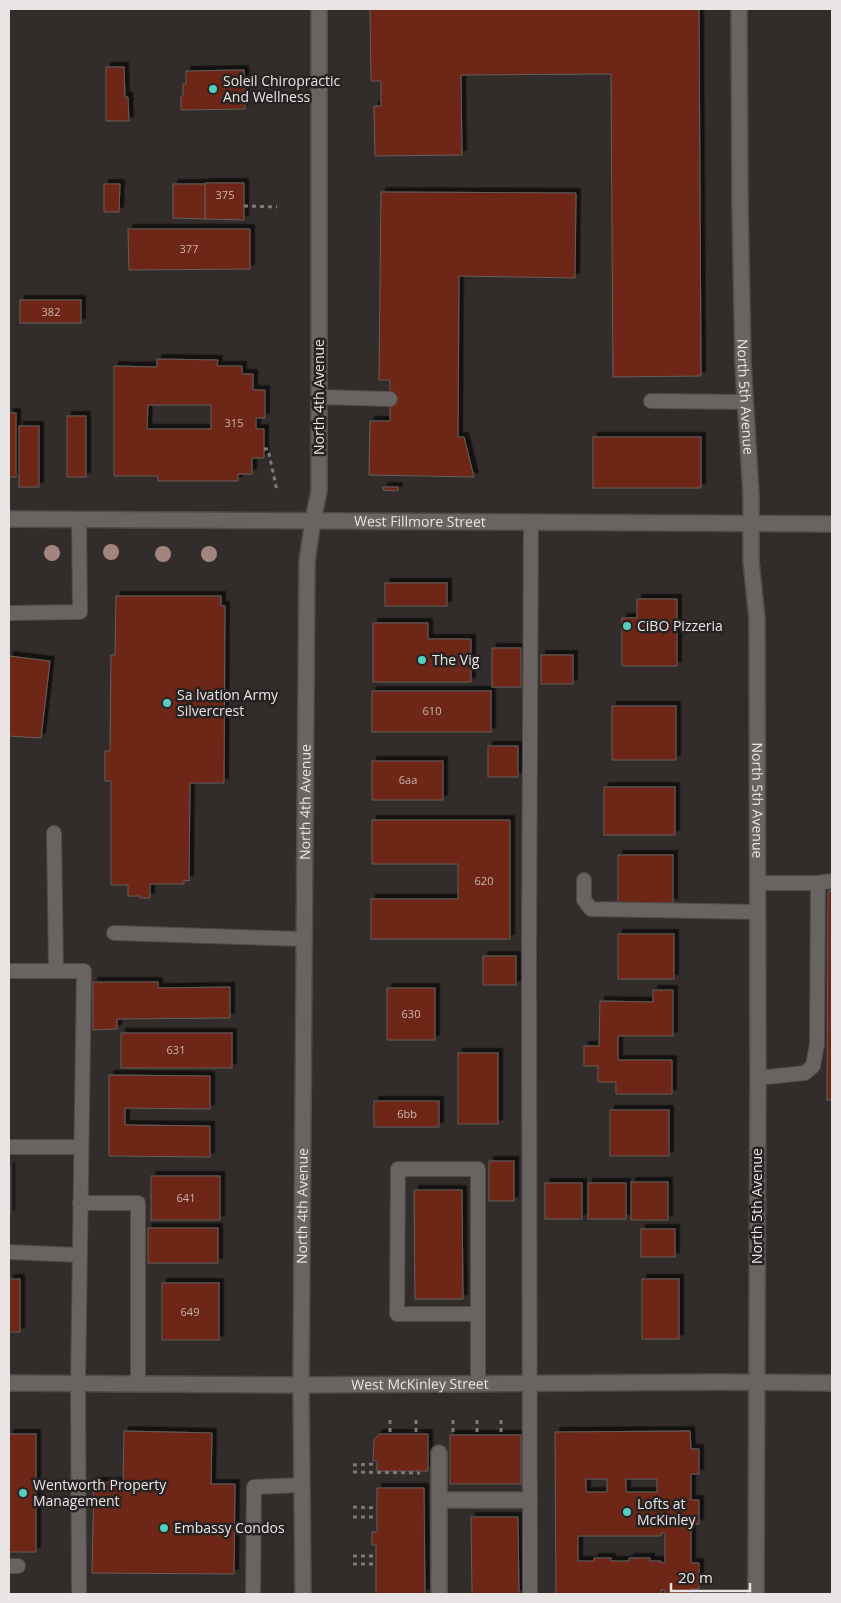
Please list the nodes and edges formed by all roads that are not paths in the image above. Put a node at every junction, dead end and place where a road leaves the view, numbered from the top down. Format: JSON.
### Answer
{"nodes":[{"id":1,"x":319,"y":9,"type":"edge"},
{"id":2,"x":739,"y":9,"type":"edge"},
{"id":3,"x":319,"y":397,"type":"junction"},
{"id":4,"x":390,"y":399,"type":"dead end"},
{"id":5,"x":651,"y":401,"type":"dead end"},
{"id":6,"x":745,"y":402,"type":"junction"},
{"id":7,"x":9,"y":519,"type":"edge"},
{"id":8,"x":79,"y":519,"type":"junction"},
{"id":9,"x":313,"y":520,"type":"junction"},
{"id":10,"x":531,"y":522,"type":"junction"},
{"id":11,"x":751,"y":523,"type":"junction"},
{"id":12,"x":832,"y":524,"type":"edge"},
{"id":13,"x":9,"y":613,"type":"edge"},
{"id":14,"x":54,"y":834,"type":"dead end"},
{"id":15,"x":584,"y":880,"type":"dead end"},
{"id":16,"x":832,"y":881,"type":"edge"},
{"id":17,"x":758,"y":883,"type":"junction"},
{"id":18,"x":818,"y":883,"type":"junction"},
{"id":19,"x":758,"y":912,"type":"junction"},
{"id":20,"x":114,"y":933,"type":"dead end"},
{"id":21,"x":304,"y":939,"type":"junction"},
{"id":22,"x":9,"y":971,"type":"edge"},
{"id":23,"x":56,"y":971,"type":"junction"},
{"id":24,"x":758,"y":1078,"type":"junction"},
{"id":25,"x":9,"y":1146,"type":"edge"},
{"id":26,"x":81,"y":1146,"type":"junction"},
{"id":27,"x":80,"y":1203,"type":"junction"},
{"id":28,"x":9,"y":1252,"type":"edge"},
{"id":29,"x":79,"y":1255,"type":"junction"},
{"id":30,"x":478,"y":1314,"type":"junction"},
{"id":31,"x":756,"y":1382,"type":"junction"},
{"id":32,"x":9,"y":1383,"type":"edge"},
{"id":33,"x":529,"y":1383,"type":"junction"},
{"id":34,"x":832,"y":1383,"type":"edge"},
{"id":35,"x":78,"y":1384,"type":"junction"},
{"id":36,"x":138,"y":1384,"type":"junction"},
{"id":37,"x":301,"y":1384,"type":"junction"},
{"id":38,"x":478,"y":1384,"type":"junction"},
{"id":39,"x":439,"y":1453,"type":"dead end"},
{"id":40,"x":301,"y":1485,"type":"junction"},
{"id":41,"x":439,"y":1500,"type":"junction"},
{"id":42,"x":529,"y":1500,"type":"junction"},
{"id":43,"x":79,"y":1594,"type":"edge"},
{"id":44,"x":253,"y":1594,"type":"edge"},
{"id":45,"x":303,"y":1594,"type":"edge"},
{"id":46,"x":439,"y":1594,"type":"edge"},
{"id":47,"x":530,"y":1594,"type":"edge"},
{"id":48,"x":756,"y":1594,"type":"edge"}],
"edges":[{"from":1,"to":3,"type":"street","name":"North 4th Avenue"},
{"from":2,"to":6,"type":"street","name":"North 5th Avenue"},
{"from":3,"to":4,"type":"lane"},
{"from":3,"to":9,"type":"street","name":"North 4th Avenue"},
{"from":5,"to":6,"type":"lane"},
{"from":6,"to":11,"type":"street","name":"North 5th Avenue"},
{"from":7,"to":8,"type":"street","name":"West Fillmore Street"},
{"from":8,"to":9,"type":"street","name":"West Fillmore Street"},
{"from":8,"to":13,"type":"lane"},
{"from":9,"to":10,"type":"street","name":"West Fillmore Street"},
{"from":9,"to":21,"type":"street","name":"North 4th Avenue"},
{"from":10,"to":11,"type":"street","name":"West Fillmore Street"},
{"from":10,"to":33,"type":"lane"},
{"from":11,"to":12,"type":"street","name":"West Fillmore Street"},
{"from":11,"to":17,"type":"street","name":"North 5th Avenue"},
{"from":14,"to":23,"type":"lane"},
{"from":15,"to":19,"type":"lane"},
{"from":16,"to":18,"type":"lane"},
{"from":17,"to":18,"type":"lane"},
{"from":17,"to":19,"type":"street","name":"North 5th Avenue"},
{"from":18,"to":24,"type":"lane"},
{"from":19,"to":24,"type":"street","name":"North 5th Avenue"},
{"from":20,"to":21,"type":"lane"},
{"from":21,"to":37,"type":"street","name":"North 4th Avenue"},
{"from":22,"to":23,"type":"lane"},
{"from":23,"to":26,"type":"lane"},
{"from":24,"to":31,"type":"street","name":"North 5th Avenue"},
{"from":25,"to":26,"type":"lane"},
{"from":26,"to":27,"type":"lane"},
{"from":27,"to":29,"type":"lane"},
{"from":27,"to":36,"type":"lane"},
{"from":28,"to":29,"type":"lane"},
{"from":29,"to":35,"type":"lane"},
{"from":30,"to":30,"type":"lane"},
{"from":30,"to":38,"type":"lane"},
{"from":31,"to":33,"type":"street","name":"West McKinley Street"},
{"from":31,"to":34,"type":"street","name":"West McKinley Street"},
{"from":31,"to":48,"type":"street","name":"North 5th Avenue"},
{"from":32,"to":35,"type":"street","name":"West McKinley Street"},
{"from":33,"to":38,"type":"street","name":"West McKinley Street"},
{"from":33,"to":42,"type":"lane"},
{"from":35,"to":36,"type":"street","name":"West McKinley Street"},
{"from":35,"to":43,"type":"lane"},
{"from":36,"to":37,"type":"street","name":"West McKinley Street"},
{"from":37,"to":38,"type":"street","name":"West McKinley Street"},
{"from":37,"to":40,"type":"street","name":"North 4th Avenue"},
{"from":39,"to":41,"type":"street"},
{"from":40,"to":44,"type":"lane"},
{"from":40,"to":45,"type":"street","name":"North 4th Avenue"},
{"from":41,"to":42,"type":"street"},
{"from":41,"to":46,"type":"street"},
{"from":42,"to":47,"type":"lane"}]}
